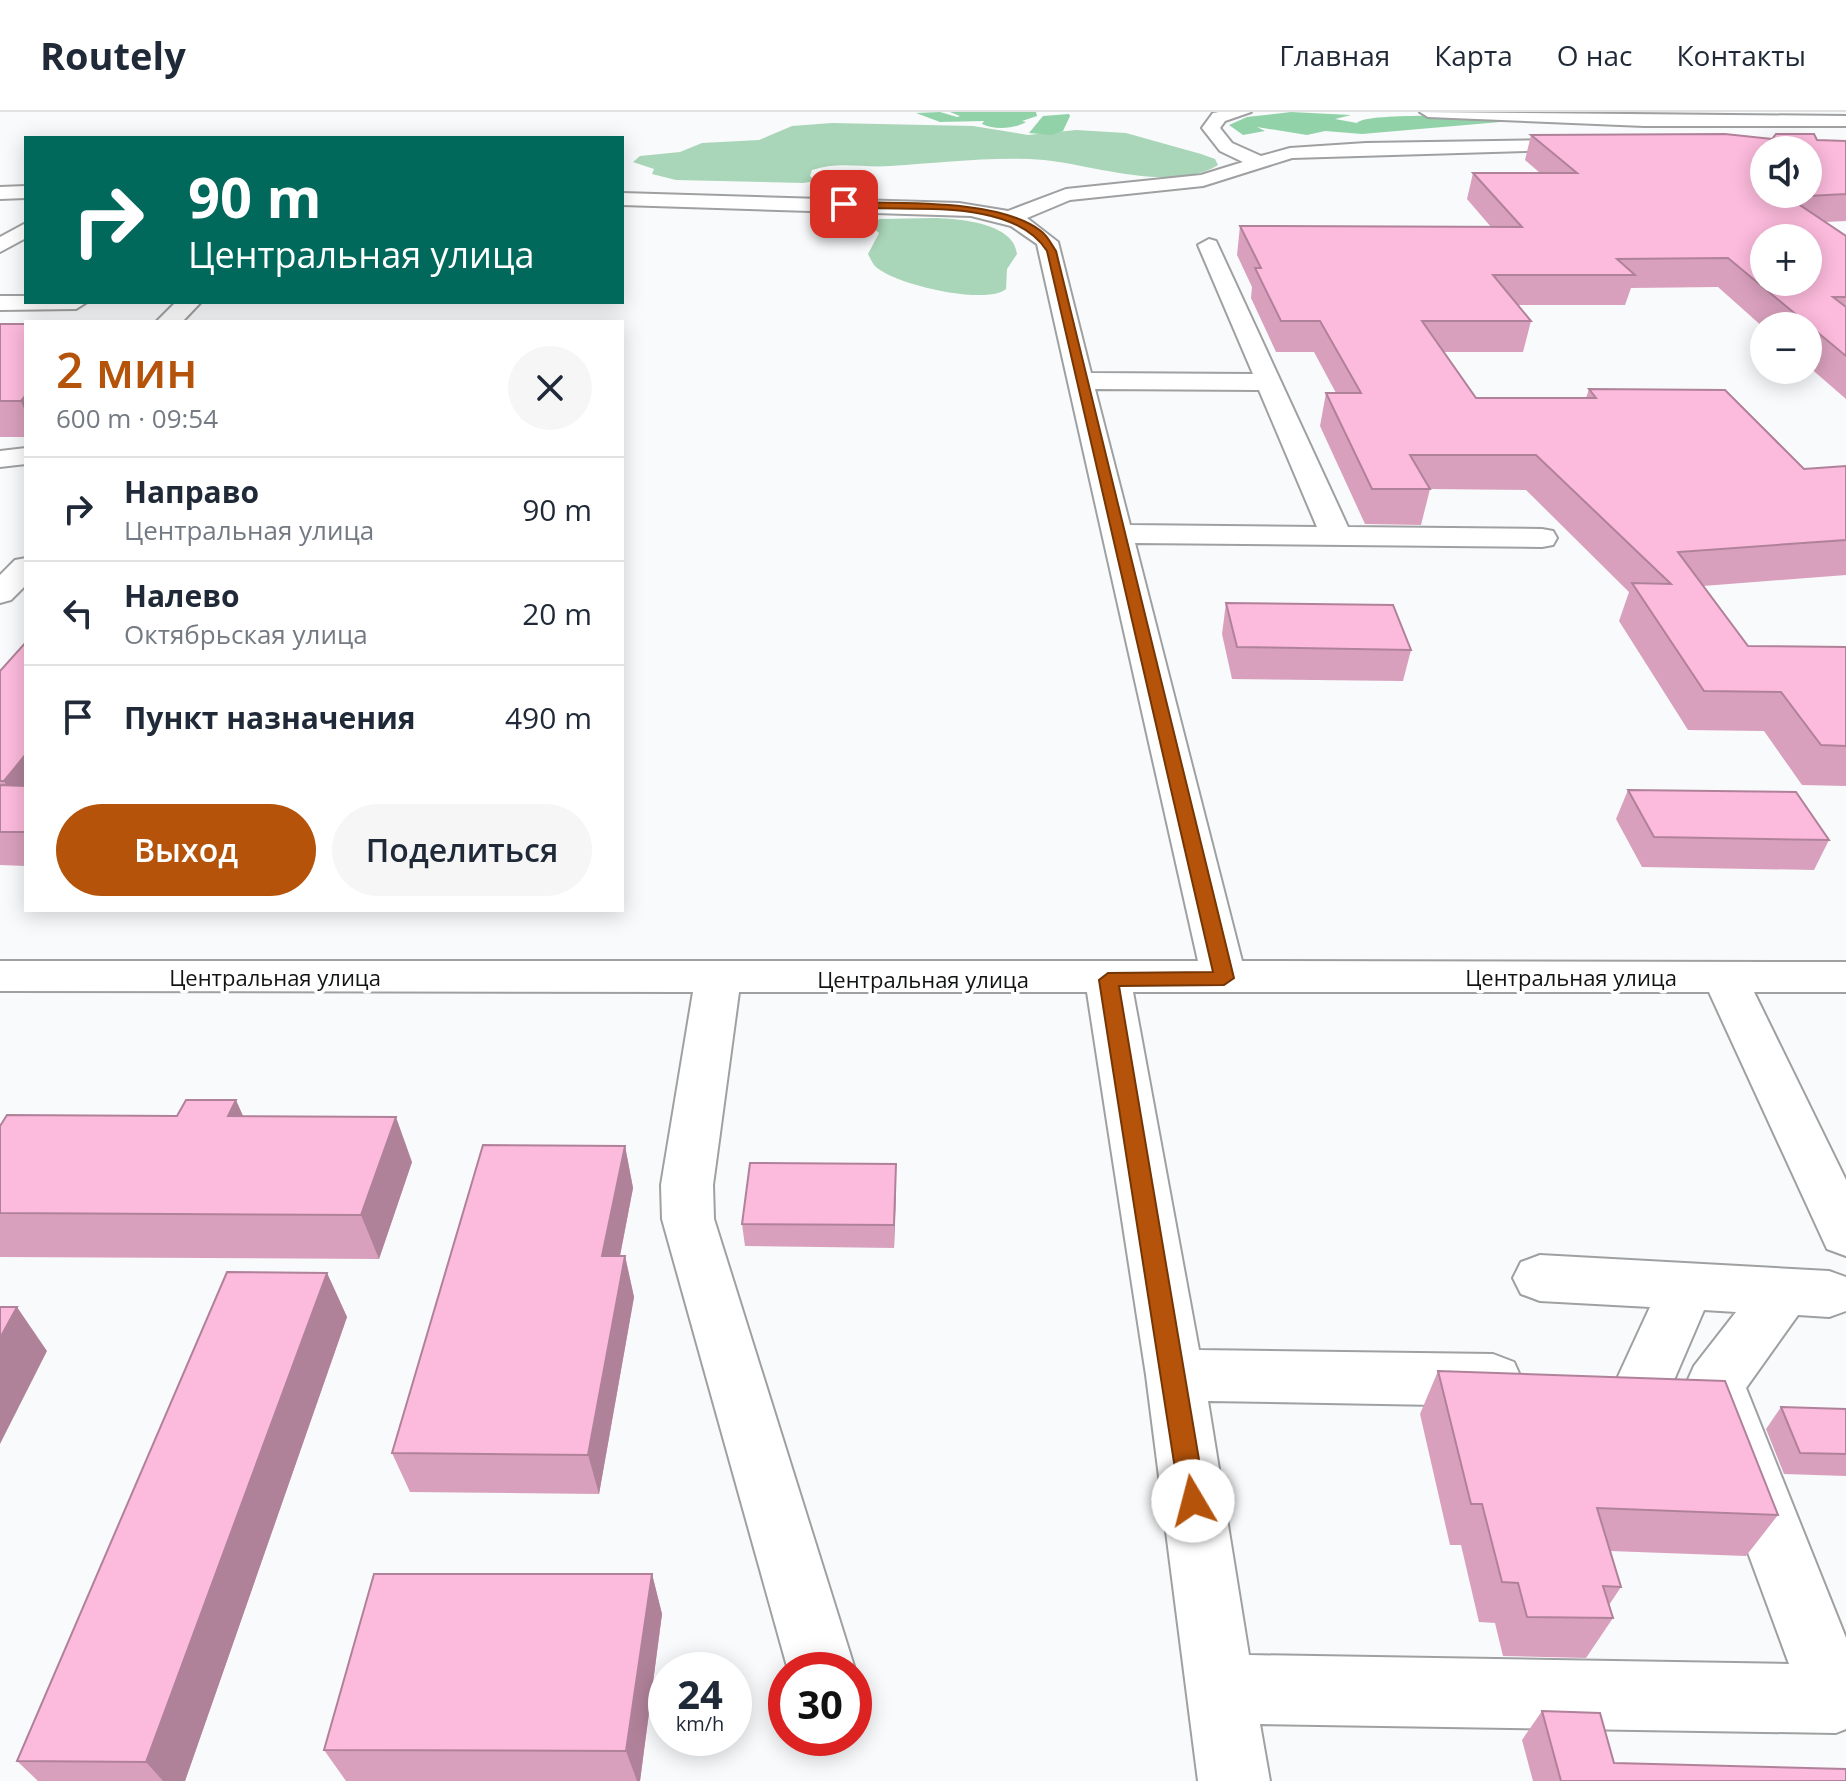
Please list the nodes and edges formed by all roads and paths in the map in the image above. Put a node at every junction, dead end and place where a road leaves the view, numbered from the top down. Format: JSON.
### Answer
{"nodes":[{"id":1,"x":1243,"y":112,"type":"edge"},
{"id":2,"x":1428,"y":112,"type":"edge"},
{"id":3,"x":1846,"y":121,"type":"edge"},
{"id":4,"x":1560,"y":145,"type":"edge"},
{"id":5,"x":1259,"y":162,"type":"junction"},
{"id":6,"x":24,"y":192,"type":"edge"},
{"id":7,"x":0,"y":193,"type":"edge"},
{"id":8,"x":624,"y":199,"type":"edge"},
{"id":9,"x":1010,"y":218,"type":"junction"},
{"id":10,"x":0,"y":228,"type":"edge"},
{"id":11,"x":24,"y":228,"type":"edge"},
{"id":12,"x":24,"y":229,"type":"edge"},
{"id":13,"x":1209,"y":245,"type":"dead end"},
{"id":14,"x":0,"y":246,"type":"edge"},
{"id":15,"x":0,"y":303,"type":"edge"},
{"id":16,"x":24,"y":303,"type":"edge"},
{"id":17,"x":188,"y":304,"type":"edge"},
{"id":18,"x":170,"y":320,"type":"edge"},
{"id":19,"x":1082,"y":381,"type":"junction"},
{"id":20,"x":1270,"y":382,"type":"junction"},
{"id":21,"x":24,"y":456,"type":"edge"},
{"id":22,"x":0,"y":459,"type":"edge"},
{"id":23,"x":1117,"y":534,"type":"junction"},
{"id":24,"x":1337,"y":537,"type":"junction"},
{"id":25,"x":1542,"y":538,"type":"dead end"},
{"id":26,"x":24,"y":569,"type":"edge"},
{"id":27,"x":0,"y":593,"type":"edge"},
{"id":28,"x":0,"y":976,"type":"edge"},
{"id":29,"x":718,"y":977,"type":"junction"},
{"id":30,"x":1724,"y":977,"type":"junction"},
{"id":31,"x":1846,"y":977,"type":"edge"},
{"id":32,"x":1224,"y":978,"type":"junction"},
{"id":33,"x":1108,"y":980,"type":"junction"},
{"id":34,"x":1846,"y":1234,"type":"edge"},
{"id":35,"x":1540,"y":1278,"type":"dead end"},
{"id":36,"x":1687,"y":1286,"type":"junction"},
{"id":37,"x":1175,"y":1375,"type":"junction"},
{"id":38,"x":1597,"y":1382,"type":"junction"},
{"id":39,"x":1715,"y":1384,"type":"junction"},
{"id":40,"x":816,"y":1652,"type":"edge"},
{"id":41,"x":1220,"y":1689,"type":"junction"},
{"id":42,"x":1234,"y":1781,"type":"edge"}],
"edges":[{"from":1,"to":5,"type":"street"},
{"from":2,"to":3,"type":"street"},
{"from":4,"to":5,"type":"street"},
{"from":5,"to":9,"type":"street"},
{"from":6,"to":7,"type":"street"},
{"from":8,"to":9,"type":"street"},
{"from":9,"to":19,"type":"street"},
{"from":10,"to":11,"type":"street"},
{"from":12,"to":14,"type":"street"},
{"from":13,"to":20,"type":"street"},
{"from":15,"to":16,"type":"street"},
{"from":17,"to":18,"type":"street"},
{"from":19,"to":20,"type":"street"},
{"from":19,"to":23,"type":"street"},
{"from":20,"to":24,"type":"street"},
{"from":21,"to":22,"type":"street"},
{"from":23,"to":24,"type":"street"},
{"from":23,"to":32,"type":"street"},
{"from":24,"to":25,"type":"street"},
{"from":26,"to":27,"type":"street"},
{"from":28,"to":29,"type":"street","name":"Центральная улица"},
{"from":29,"to":33,"type":"street","name":"Центральная улица"},
{"from":29,"to":40,"type":"street"},
{"from":30,"to":31,"type":"street","name":"Центральная улица"},
{"from":30,"to":32,"type":"street","name":"Центральная улица"},
{"from":30,"to":34,"type":"street"},
{"from":32,"to":33,"type":"street","name":"Центральная улица"},
{"from":33,"to":37,"type":"street"},
{"from":35,"to":36,"type":"street"},
{"from":36,"to":38,"type":"street"},
{"from":36,"to":39,"type":"street"},
{"from":37,"to":38,"type":"street"},
{"from":37,"to":41,"type":"street"},
{"from":38,"to":39,"type":"street"},
{"from":39,"to":41,"type":"street"},
{"from":41,"to":42,"type":"street"}]}
